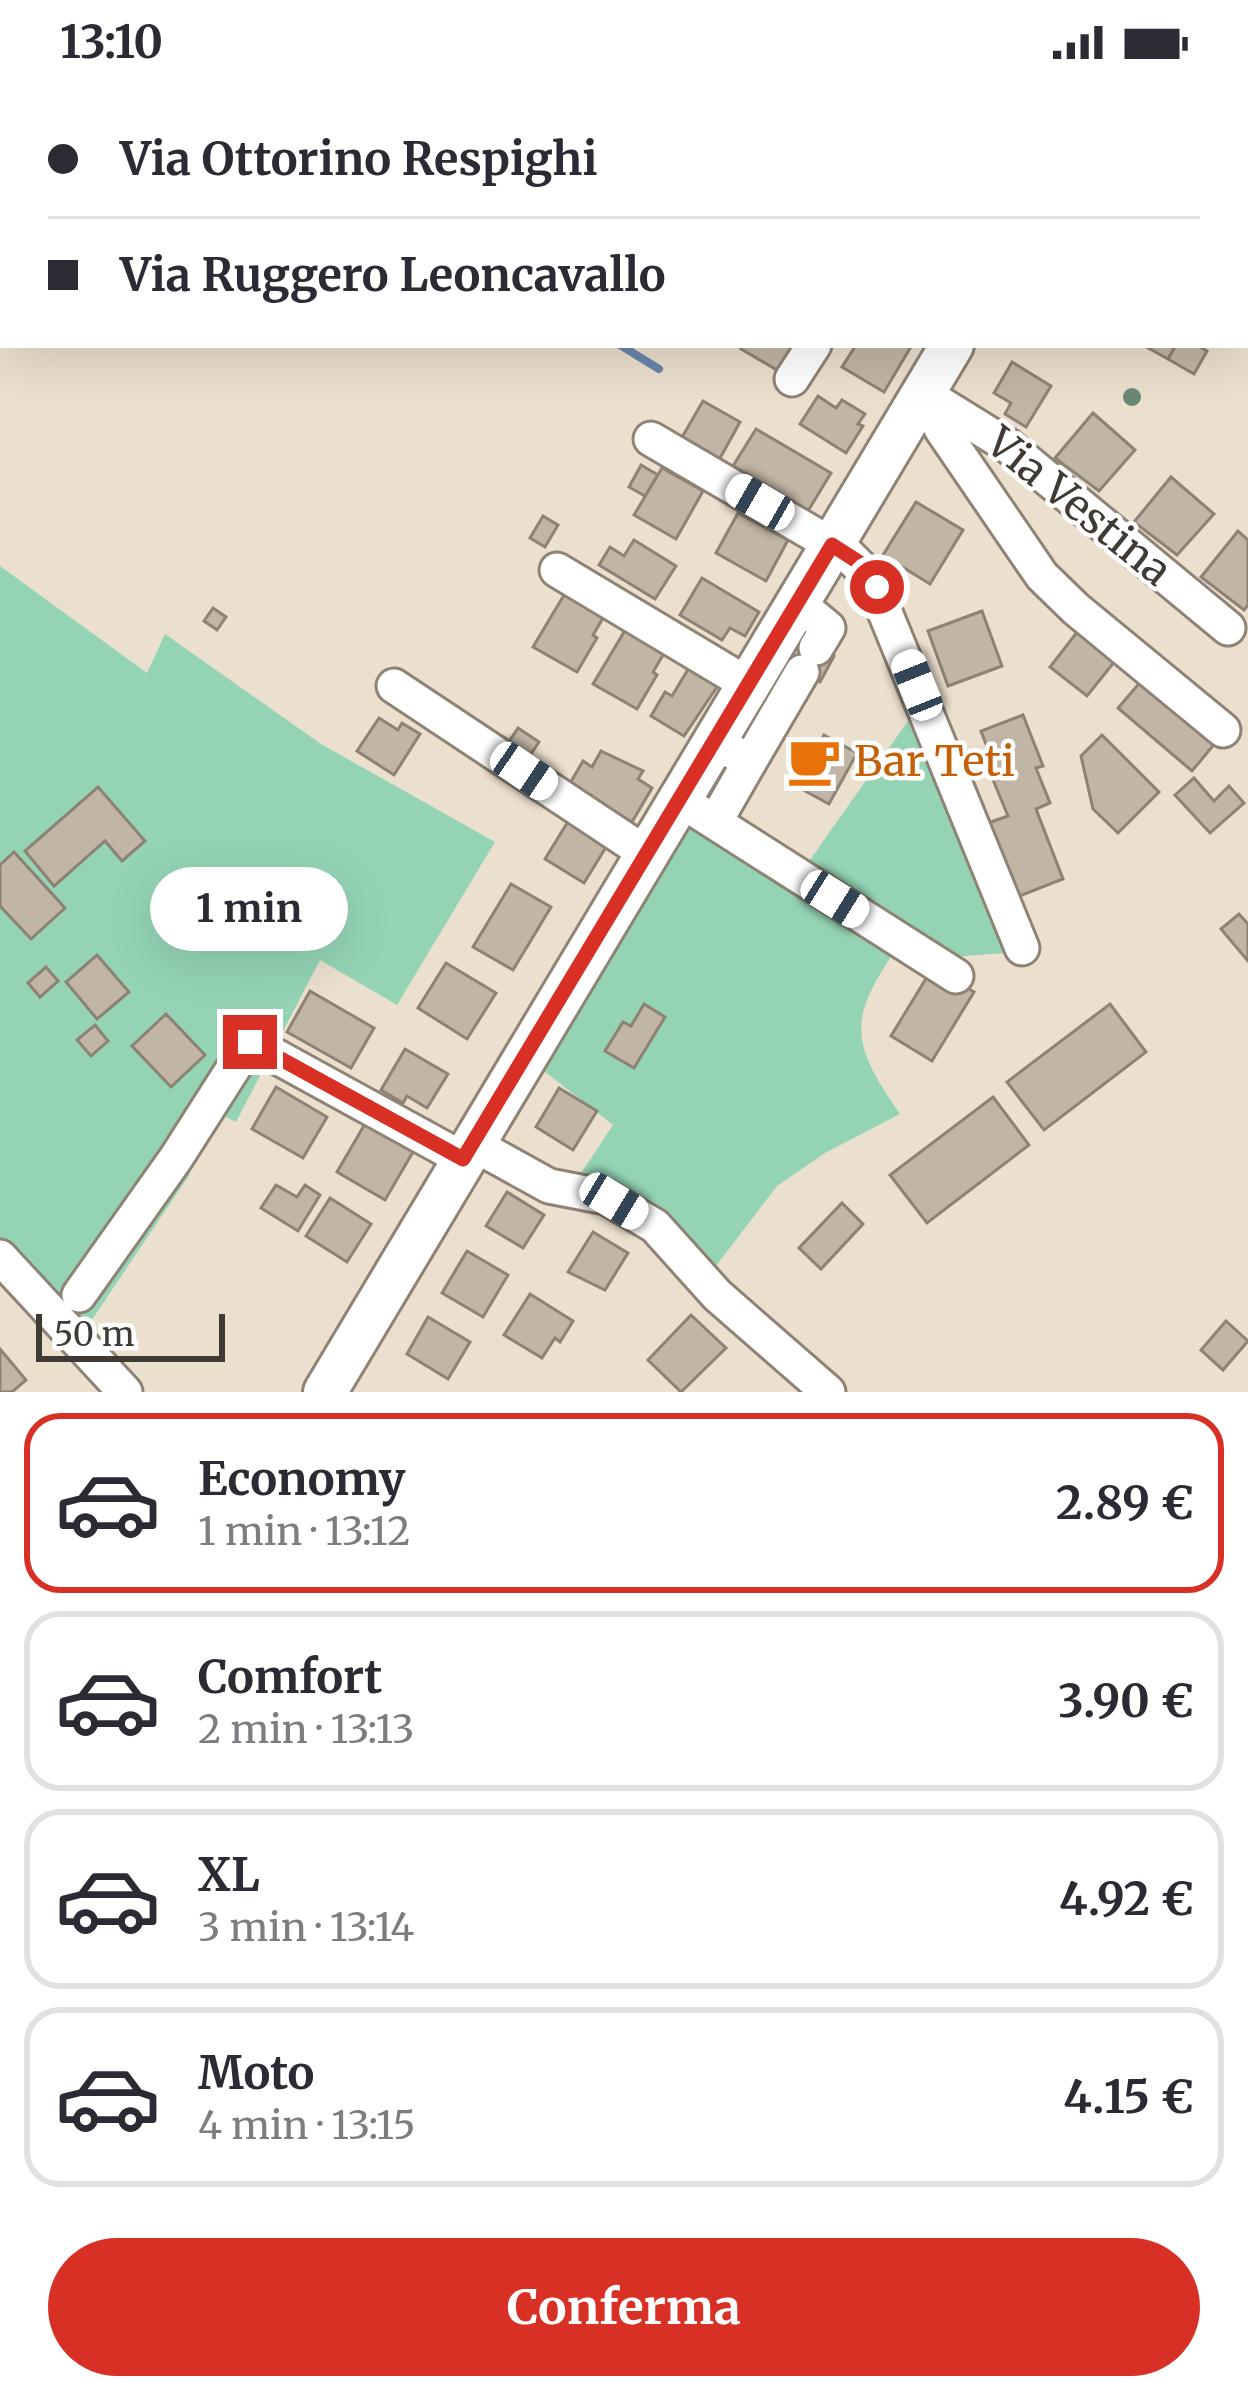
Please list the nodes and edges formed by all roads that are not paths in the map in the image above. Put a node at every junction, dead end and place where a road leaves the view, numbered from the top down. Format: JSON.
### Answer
{"nodes":[{"id":1,"x":812,"y":348,"type":"edge"},
{"id":2,"x":950,"y":348,"type":"edge"},
{"id":3,"x":792,"y":379,"type":"dead end"},
{"id":4,"x":923,"y":393,"type":"junction"},
{"id":5,"x":651,"y":439,"type":"dead end"},
{"id":6,"x":832,"y":545,"type":"junction"},
{"id":7,"x":557,"y":570,"type":"dead end"},
{"id":8,"x":798,"y":603,"type":"junction"},
{"id":9,"x":1228,"y":628,"type":"dead end"},
{"id":10,"x":749,"y":685,"type":"junction"},
{"id":11,"x":394,"y":686,"type":"dead end"},
{"id":12,"x":1223,"y":730,"type":"dead end"},
{"id":13,"x":732,"y":752,"type":"junction"},
{"id":14,"x":697,"y":811,"type":"junction"},
{"id":15,"x":647,"y":854,"type":"junction"},
{"id":16,"x":1022,"y":948,"type":"dead end"},
{"id":17,"x":956,"y":976,"type":"dead end"},
{"id":18,"x":468,"y":1151,"type":"junction"},
{"id":19,"x":0,"y":1257,"type":"edge"},
{"id":20,"x":79,"y":1295,"type":"dead end"},
{"id":21,"x":125,"y":1392,"type":"edge"},
{"id":22,"x":326,"y":1392,"type":"edge"},
{"id":23,"x":828,"y":1392,"type":"edge"}],
"edges":[{"from":1,"to":3,"type":"street"},
{"from":2,"to":4,"type":"main road"},
{"from":4,"to":6,"type":"main road"},
{"from":4,"to":9,"type":"street","name":"Via Vestina"},
{"from":4,"to":12,"type":"street"},
{"from":5,"to":6,"type":"street"},
{"from":6,"to":8,"type":"main road"},
{"from":6,"to":16,"type":"street"},
{"from":7,"to":10,"type":"street"},
{"from":8,"to":10,"type":"main road"},
{"from":8,"to":13,"type":"street"},
{"from":10,"to":13,"type":"main road"},
{"from":11,"to":15,"type":"street"},
{"from":13,"to":14,"type":"main road"},
{"from":14,"to":15,"type":"main road"},
{"from":14,"to":17,"type":"street"},
{"from":15,"to":18,"type":"main road"},
{"from":18,"to":20,"type":"street"},
{"from":18,"to":22,"type":"main road"},
{"from":18,"to":23,"type":"street"},
{"from":19,"to":21,"type":"street"}]}
